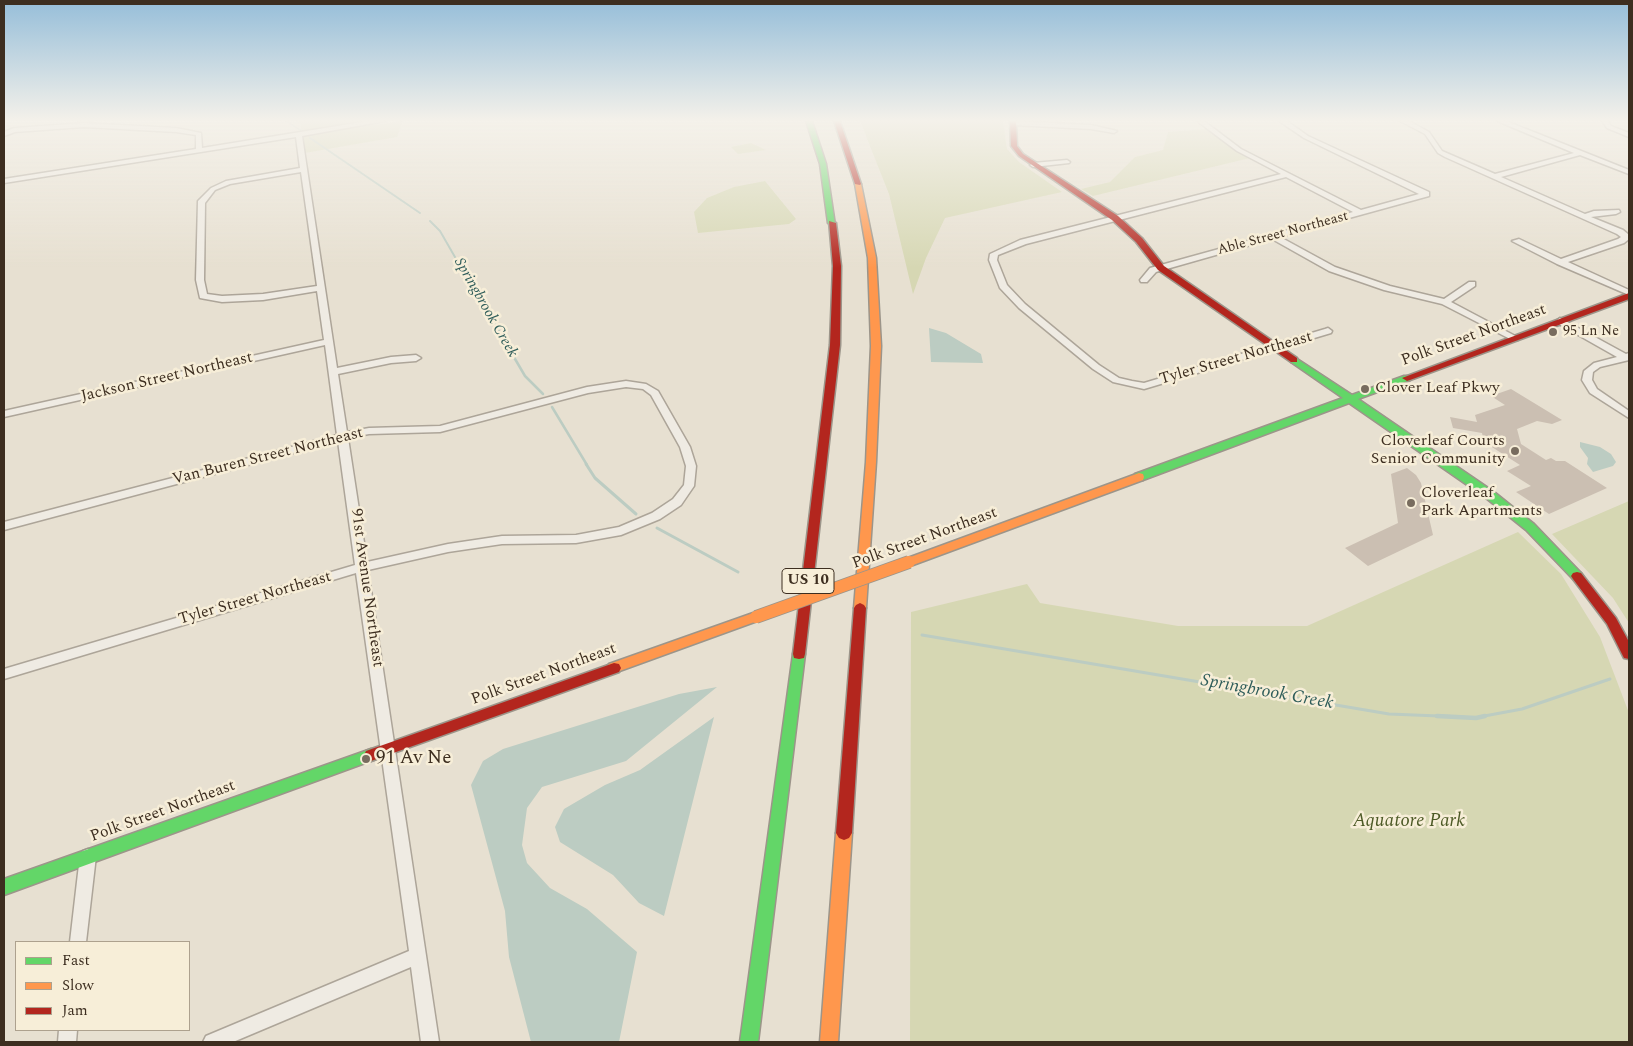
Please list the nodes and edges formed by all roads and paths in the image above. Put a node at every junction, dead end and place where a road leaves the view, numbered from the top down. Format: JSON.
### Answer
{"nodes":[{"id":1,"x":304,"y":169,"type":"edge"},
{"id":2,"x":76,"y":170,"type":"edge"},
{"id":3,"x":299,"y":170,"type":"edge"},
{"id":4,"x":824,"y":170,"type":"edge"},
{"id":5,"x":854,"y":170,"type":"edge"},
{"id":6,"x":1040,"y":170,"type":"edge"},
{"id":7,"x":1276,"y":170,"type":"edge"},
{"id":8,"x":1377,"y":170,"type":"edge"},
{"id":9,"x":1477,"y":170,"type":"edge"},
{"id":10,"x":1519,"y":170,"type":"edge"},
{"id":11,"x":1286,"y":175,"type":"junction"},
{"id":12,"x":1493,"y":177,"type":"junction"},
{"id":13,"x":4,"y":181,"type":"edge"},
{"id":14,"x":1616,"y":212,"type":"dead end"},
{"id":15,"x":1361,"y":213,"type":"junction"},
{"id":16,"x":1584,"y":217,"type":"junction"},
{"id":17,"x":1115,"y":218,"type":"junction"},
{"id":18,"x":1274,"y":237,"type":"junction"},
{"id":19,"x":1516,"y":241,"type":"dead end"},
{"id":20,"x":1560,"y":262,"type":"junction"},
{"id":21,"x":1161,"y":268,"type":"junction"},
{"id":22,"x":1144,"y":280,"type":"dead end"},
{"id":23,"x":1472,"y":284,"type":"dead end"},
{"id":24,"x":322,"y":288,"type":"junction"},
{"id":25,"x":1629,"y":295,"type":"edge"},
{"id":26,"x":1445,"y":302,"type":"junction"},
{"id":27,"x":1560,"y":322,"type":"junction"},
{"id":28,"x":1328,"y":331,"type":"dead end"},
{"id":29,"x":1515,"y":338,"type":"junction"},
{"id":30,"x":330,"y":341,"type":"junction"},
{"id":31,"x":1276,"y":348,"type":"junction"},
{"id":32,"x":416,"y":358,"type":"dead end"},
{"id":33,"x":1628,"y":358,"type":"edge"},
{"id":34,"x":334,"y":372,"type":"junction"},
{"id":35,"x":1351,"y":399,"type":"junction"},
{"id":36,"x":4,"y":414,"type":"edge"},
{"id":37,"x":1629,"y":414,"type":"edge"},
{"id":38,"x":344,"y":436,"type":"junction"},
{"id":39,"x":690,"y":471,"type":"joint"},
{"id":40,"x":4,"y":526,"type":"edge"},
{"id":41,"x":363,"y":567,"type":"junction"},
{"id":42,"x":1629,"y":654,"type":"edge"},
{"id":43,"x":4,"y":674,"type":"edge"},
{"id":44,"x":389,"y":748,"type":"junction"},
{"id":45,"x":88,"y":856,"type":"junction"},
{"id":46,"x":4,"y":887,"type":"edge"},
{"id":47,"x":78,"y":941,"type":"edge"},
{"id":48,"x":418,"y":956,"type":"junction"},
{"id":49,"x":212,"y":1042,"type":"edge"},
{"id":50,"x":430,"y":1042,"type":"edge"},
{"id":51,"x":749,"y":1042,"type":"edge"},
{"id":52,"x":829,"y":1042,"type":"edge"}],
"edges":[{"from":1,"to":24,"type":"street","name":"91st Avenue Northeast"},
{"from":2,"to":13,"type":"street"},
{"from":3,"to":24,"type":"street"},
{"from":4,"to":51,"type":"main road","number":"US 10"},
{"from":5,"to":52,"type":"main road"},
{"from":6,"to":17,"type":"main road"},
{"from":7,"to":11,"type":"street"},
{"from":8,"to":15,"type":"street","name":"Able Street Northeast"},
{"from":9,"to":12,"type":"street"},
{"from":10,"to":12,"type":"street"},
{"from":11,"to":15,"type":"street"},
{"from":11,"to":17,"type":"street"},
{"from":12,"to":16,"type":"street"},
{"from":14,"to":16,"type":"street"},
{"from":15,"to":18,"type":"street","name":"Able Street Northeast"},
{"from":16,"to":20,"type":"street"},
{"from":17,"to":21,"type":"main road"},
{"from":17,"to":31,"type":"street","name":"Tyler Street Northeast"},
{"from":18,"to":21,"type":"street","name":"Able Street Northeast"},
{"from":18,"to":26,"type":"street"},
{"from":19,"to":20,"type":"street"},
{"from":20,"to":25,"type":"street"},
{"from":21,"to":22,"type":"street","name":"Able Street Northeast"},
{"from":21,"to":31,"type":"main road"},
{"from":23,"to":26,"type":"street"},
{"from":24,"to":30,"type":"street","name":"91st Avenue Northeast"},
{"from":25,"to":27,"type":"main road","name":"Polk Street Northeast"},
{"from":26,"to":29,"type":"street"},
{"from":27,"to":29,"type":"main road","name":"Polk Street Northeast"},
{"from":27,"to":33,"type":"street"},
{"from":28,"to":31,"type":"street","name":"Tyler Street Northeast"},
{"from":29,"to":35,"type":"main road","name":"Polk Street Northeast"},
{"from":30,"to":34,"type":"street","name":"91st Avenue Northeast"},
{"from":30,"to":36,"type":"street","name":"Jackson Street Northeast"},
{"from":31,"to":35,"type":"main road"},
{"from":32,"to":34,"type":"street"},
{"from":33,"to":37,"type":"street"},
{"from":34,"to":38,"type":"street","name":"91st Avenue Northeast"},
{"from":35,"to":42,"type":"main road"},
{"from":35,"to":44,"type":"main road","name":"Polk Street Northeast","bridge":true},
{"from":38,"to":39,"type":"street","name":"Van Buren Street Northeast"},
{"from":38,"to":40,"type":"street","name":"Van Buren Street Northeast"},
{"from":38,"to":41,"type":"street","name":"91st Avenue Northeast"},
{"from":39,"to":41,"type":"street","name":"Tyler Street Northeast"},
{"from":41,"to":43,"type":"street","name":"Tyler Street Northeast"},
{"from":41,"to":44,"type":"street","name":"91st Avenue Northeast"},
{"from":44,"to":45,"type":"main road","name":"Polk Street Northeast"},
{"from":44,"to":48,"type":"street","name":"91st Avenue Northeast"},
{"from":45,"to":46,"type":"main road","name":"Polk Street Northeast"},
{"from":45,"to":47,"type":"street"},
{"from":48,"to":49,"type":"street"},
{"from":48,"to":50,"type":"street","name":"91st Avenue Northeast"}]}
